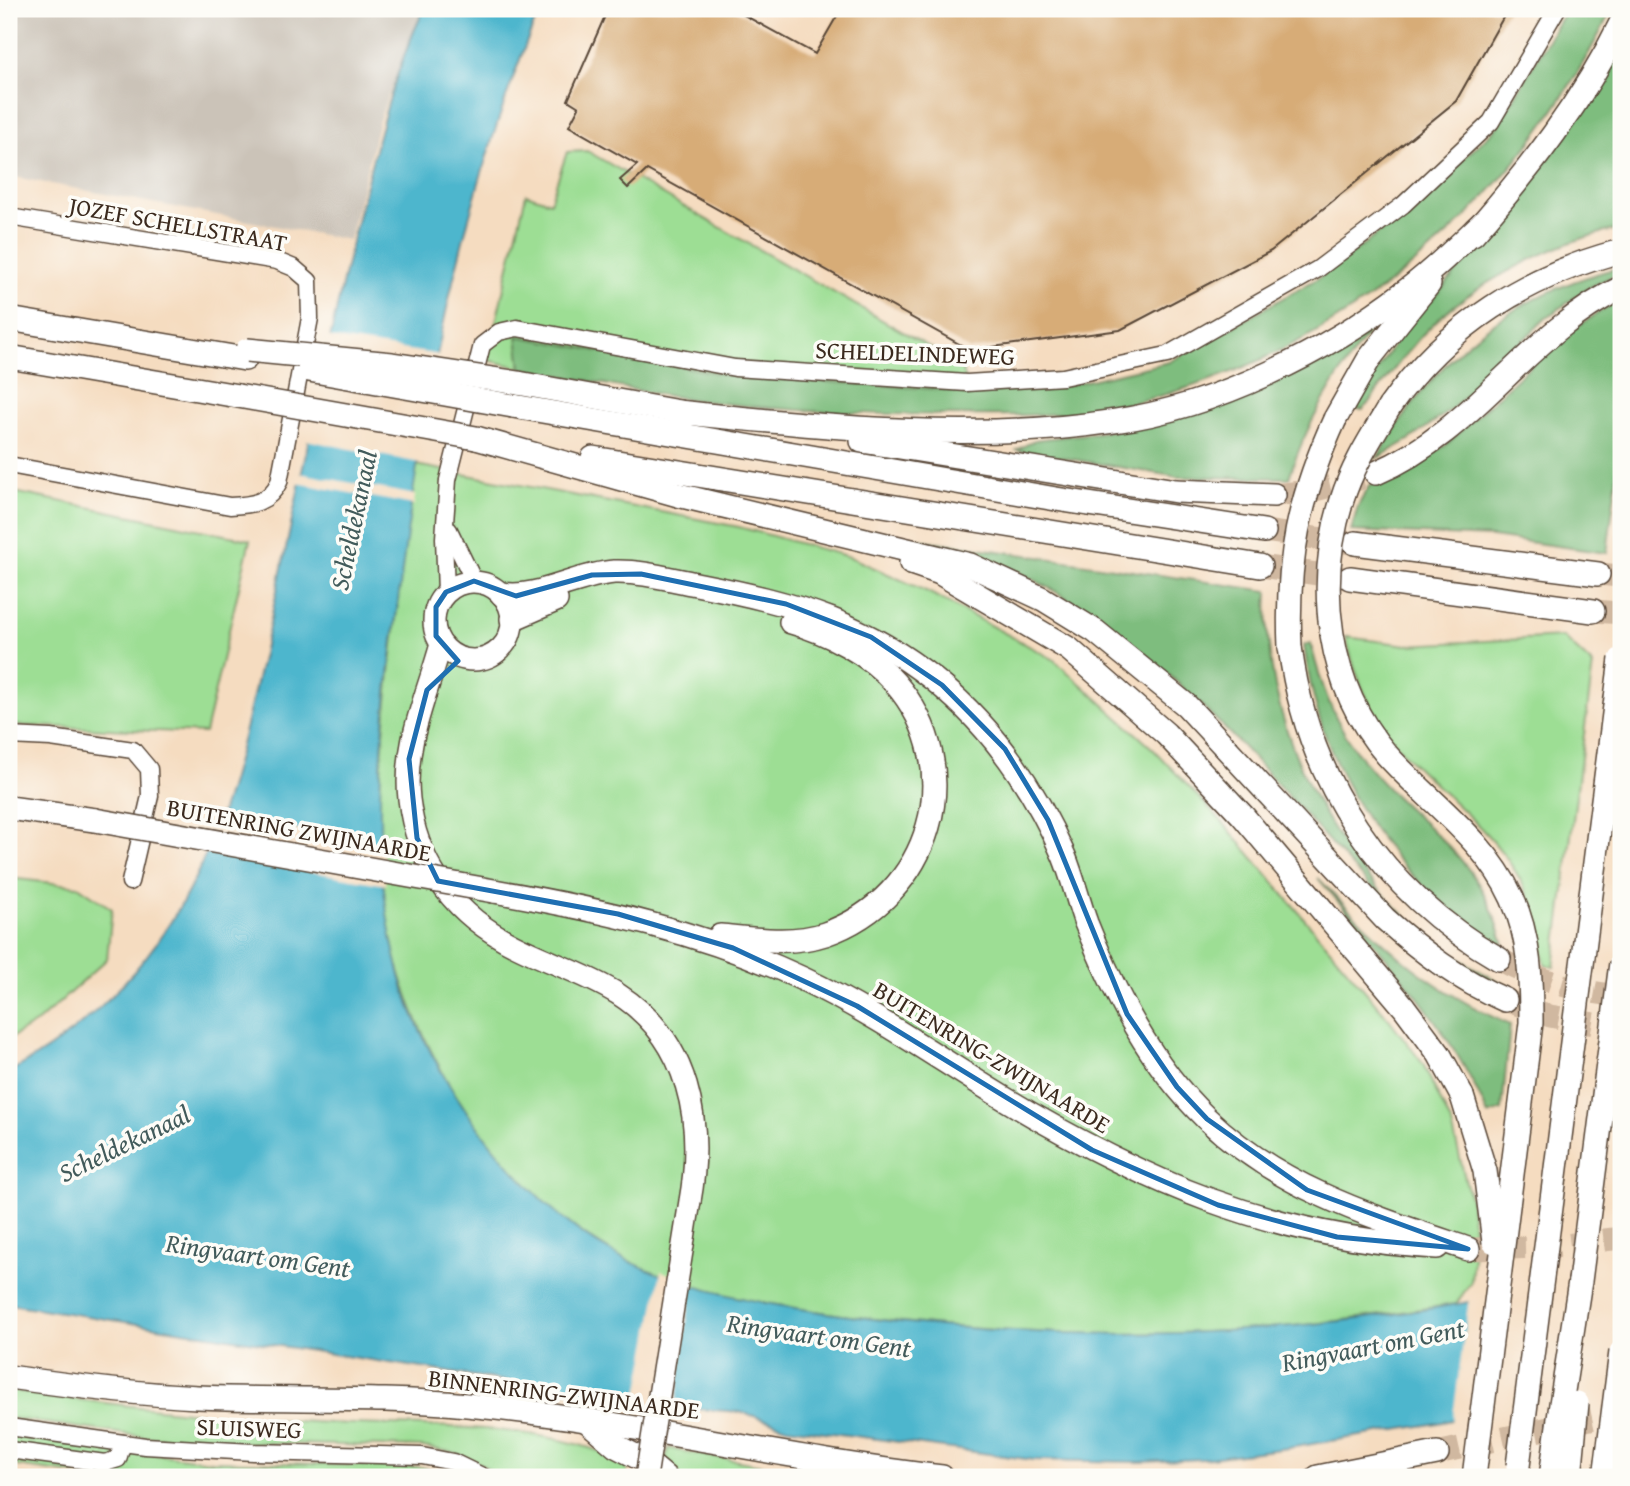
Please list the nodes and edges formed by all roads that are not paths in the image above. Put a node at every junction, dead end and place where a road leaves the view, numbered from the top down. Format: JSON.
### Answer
{"nodes":[{"id":1,"x":1557,"y":9,"type":"edge"},
{"id":2,"x":1621,"y":23,"type":"edge"},
{"id":3,"x":9,"y":217,"type":"edge"},
{"id":4,"x":1482,"y":223,"type":"junction"},
{"id":5,"x":1621,"y":251,"type":"edge"},
{"id":6,"x":1621,"y":288,"type":"edge"},
{"id":7,"x":9,"y":319,"type":"edge"},
{"id":8,"x":9,"y":357,"type":"edge"},
{"id":9,"x":515,"y":395,"type":"junction"},
{"id":10,"x":676,"y":412,"type":"junction"},
{"id":11,"x":467,"y":437,"type":"junction"},
{"id":12,"x":506,"y":446,"type":"junction"},
{"id":13,"x":9,"y":465,"type":"edge"},
{"id":14,"x":1376,"y":473,"type":"tunnel mouth"},
{"id":15,"x":1274,"y":495,"type":"tunnel mouth"},
{"id":16,"x":445,"y":520,"type":"junction"},
{"id":17,"x":813,"y":528,"type":"junction"},
{"id":18,"x":1264,"y":531,"type":"tunnel mouth"},
{"id":19,"x":1356,"y":543,"type":"tunnel mouth"},
{"id":20,"x":1260,"y":566,"type":"tunnel mouth"},
{"id":21,"x":1598,"y":574,"type":"tunnel mouth"},
{"id":22,"x":1350,"y":578,"type":"tunnel mouth"},
{"id":23,"x":474,"y":581,"type":"junction"},
{"id":24,"x":446,"y":592,"type":"junction"},
{"id":25,"x":502,"y":594,"type":"junction"},
{"id":26,"x":1594,"y":611,"type":"tunnel mouth"},
{"id":27,"x":512,"y":619,"type":"junction"},
{"id":28,"x":441,"y":644,"type":"junction"},
{"id":29,"x":461,"y":659,"type":"junction"},
{"id":30,"x":1621,"y":659,"type":"edge"},
{"id":31,"x":427,"y":690,"type":"junction"},
{"id":32,"x":9,"y":736,"type":"edge"},
{"id":33,"x":9,"y":808,"type":"edge"},
{"id":34,"x":130,"y":882,"type":"dead end"},
{"id":35,"x":494,"y":891,"type":"joint"},
{"id":36,"x":689,"y":934,"type":"junction"},
{"id":37,"x":1499,"y":959,"type":"tunnel mouth"},
{"id":38,"x":1621,"y":963,"type":"edge"},
{"id":39,"x":1505,"y":1000,"type":"tunnel mouth"},
{"id":40,"x":1580,"y":1281,"type":"junction"},
{"id":41,"x":1495,"y":1309,"type":"junction"},
{"id":42,"x":1621,"y":1352,"type":"edge"},
{"id":43,"x":9,"y":1377,"type":"edge"},
{"id":44,"x":586,"y":1419,"type":"junction"},
{"id":45,"x":9,"y":1427,"type":"edge"},
{"id":46,"x":123,"y":1443,"type":"junction"},
{"id":47,"x":9,"y":1450,"type":"edge"},
{"id":48,"x":1437,"y":1453,"type":"tunnel mouth"},
{"id":49,"x":1516,"y":1473,"type":"edge"},
{"id":50,"x":484,"y":1477,"type":"edge"},
{"id":51,"x":646,"y":1477,"type":"edge"},
{"id":52,"x":665,"y":1477,"type":"edge"},
{"id":53,"x":931,"y":1477,"type":"edge"},
{"id":54,"x":1318,"y":1477,"type":"edge"},
{"id":55,"x":1474,"y":1477,"type":"edge"},
{"id":56,"x":1551,"y":1477,"type":"edge"},
{"id":57,"x":1570,"y":1477,"type":"edge"},
{"id":58,"x":1605,"y":1477,"type":"edge"}],
"edges":[{"from":1,"to":11,"type":"street","name":"SCHELDELINDEWEG"},
{"from":2,"to":4,"type":"highway"},
{"from":3,"to":13,"type":"street","name":"JOZEF SCHELLSTRAAT"},
{"from":4,"to":10,"type":"highway"},
{"from":4,"to":37,"type":"highway","bridge":true},
{"from":5,"to":41,"type":"highway","bridge":true},
{"from":6,"to":14,"type":"highway"},
{"from":7,"to":9,"type":"highway","bridge":true},
{"from":8,"to":11,"type":"highway","bridge":true},
{"from":9,"to":10,"type":"highway"},
{"from":9,"to":18,"type":"highway"},
{"from":10,"to":15,"type":"highway"},
{"from":11,"to":12,"type":"highway"},
{"from":11,"to":16,"type":"street","name":"SCHELDELINDEWEG"},
{"from":12,"to":17,"type":"highway"},
{"from":12,"to":20,"type":"highway"},
{"from":16,"to":23,"type":"street"},
{"from":16,"to":24,"type":"street","name":"SCHELDELINDEWEG"},
{"from":17,"to":39,"type":"highway"},
{"from":17,"to":41,"type":"highway","bridge":true},
{"from":19,"to":21,"type":"highway"},
{"from":22,"to":26,"type":"highway"},
{"from":23,"to":24,"type":"main road"},
{"from":23,"to":25,"type":"main road"},
{"from":24,"to":28,"type":"main road"},
{"from":25,"to":27,"type":"main road"},
{"from":25,"to":36,"type":"highway","name":"BUITENRING-ZWIJNAARDE"},
{"from":27,"to":29,"type":"main road"},
{"from":27,"to":36,"type":"highway"},
{"from":28,"to":29,"type":"main road"},
{"from":28,"to":31,"type":"main road"},
{"from":29,"to":31,"type":"main road"},
{"from":30,"to":49,"type":"highway","bridge":true},
{"from":31,"to":51,"type":"main road","bridge":true},
{"from":32,"to":34,"type":"street"},
{"from":33,"to":35,"type":"highway","name":"BUITENRING ZWIJNAARDE","bridge":true},
{"from":35,"to":36,"type":"highway","name":"BUITENRING-ZWIJNAARDE"},
{"from":38,"to":40,"type":"highway","bridge":true},
{"from":40,"to":56,"type":"highway","bridge":true},
{"from":40,"to":57,"type":"highway","bridge":true},
{"from":41,"to":55,"type":"highway","bridge":true},
{"from":42,"to":58,"type":"highway","bridge":true},
{"from":43,"to":44,"type":"highway","name":"BINNENRING-ZWIJNAARDE"},
{"from":44,"to":52,"type":"highway"},
{"from":44,"to":53,"type":"highway","name":"BINNENRING-ZWIJNAARDE"},
{"from":45,"to":46,"type":"street","name":"SLUISWEG"},
{"from":46,"to":47,"type":"street"},
{"from":46,"to":50,"type":"street","name":"SLUISWEG"},
{"from":48,"to":54,"type":"highway"}]}
